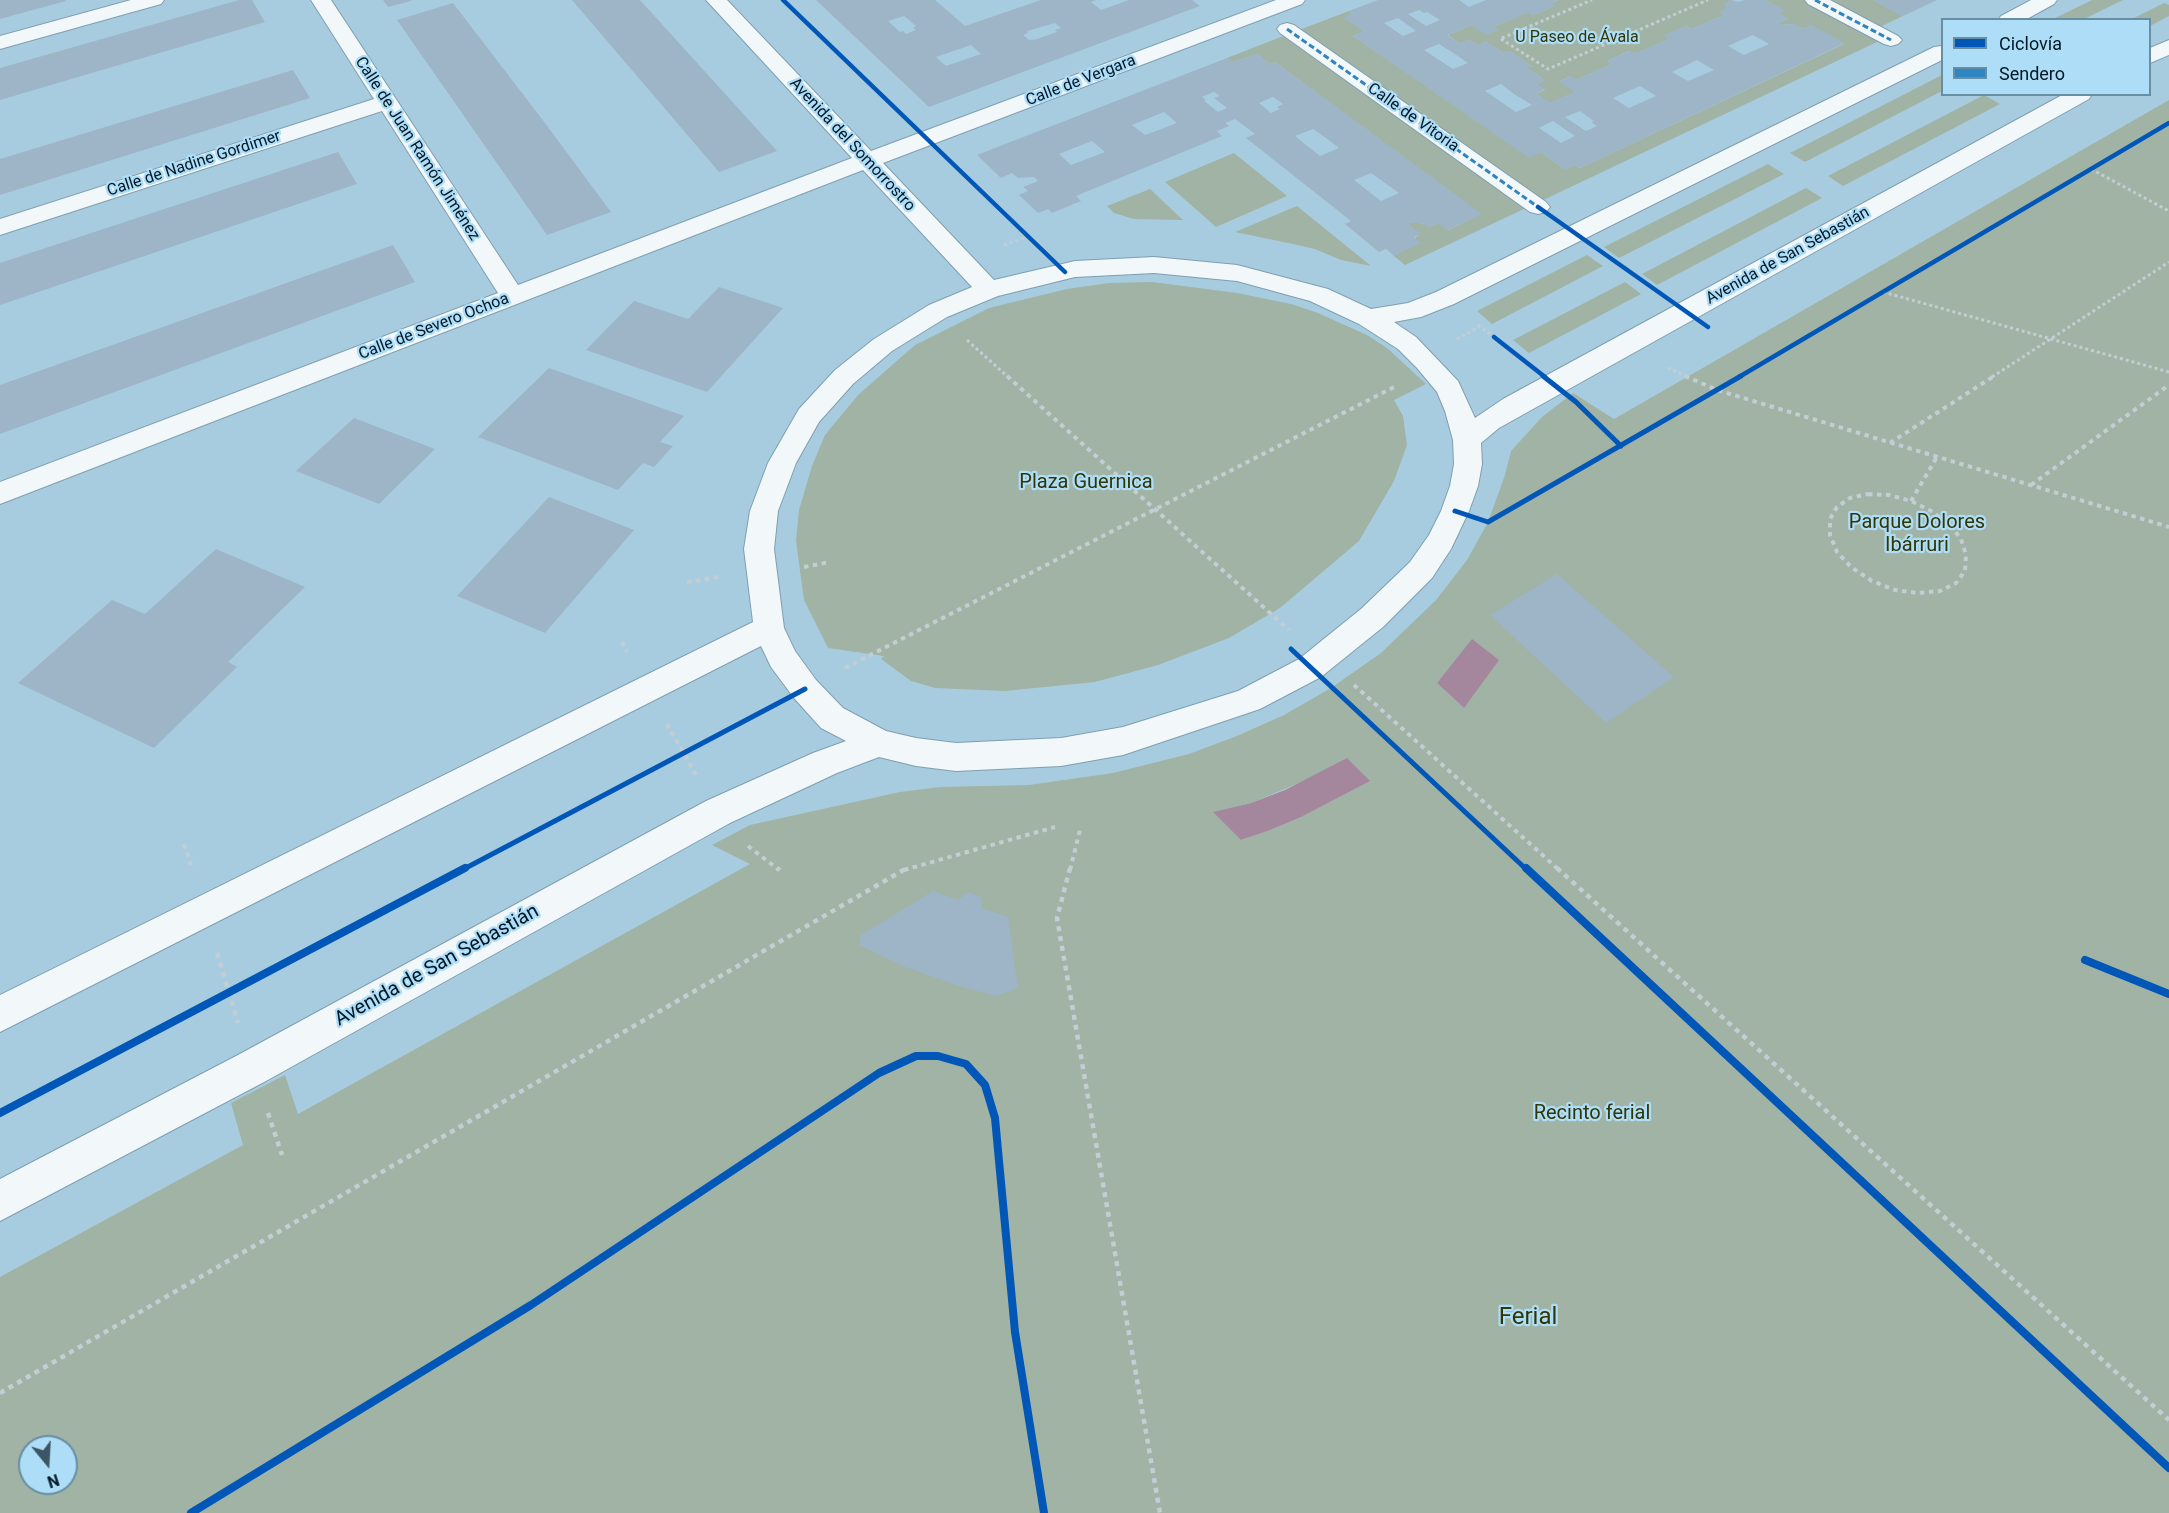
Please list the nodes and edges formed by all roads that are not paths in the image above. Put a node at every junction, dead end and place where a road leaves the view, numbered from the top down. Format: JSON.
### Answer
{"nodes":[{"id":1,"x":154,"y":0,"type":"edge"},
{"id":2,"x":321,"y":0,"type":"edge"},
{"id":3,"x":716,"y":0,"type":"edge"},
{"id":4,"x":1243,"y":0,"type":"edge"},
{"id":5,"x":1295,"y":0,"type":"edge"},
{"id":6,"x":1815,"y":0,"type":"edge"},
{"id":7,"x":2047,"y":0,"type":"edge"},
{"id":8,"x":1262,"y":13,"type":"junction"},
{"id":9,"x":2012,"y":18,"type":"edge"},
{"id":10,"x":1287,"y":29,"type":"dead end"},
{"id":11,"x":1891,"y":40,"type":"dead end"},
{"id":12,"x":0,"y":43,"type":"edge"},
{"id":13,"x":2169,"y":46,"type":"edge"},
{"id":14,"x":1941,"y":52,"type":"edge"},
{"id":15,"x":2151,"y":56,"type":"edge"},
{"id":16,"x":2077,"y":96,"type":"edge"},
{"id":17,"x":387,"y":102,"type":"junction"},
{"id":18,"x":868,"y":161,"type":"junction"},
{"id":19,"x":1538,"y":207,"type":"dead end"},
{"id":20,"x":0,"y":226,"type":"edge"},
{"id":21,"x":988,"y":290,"type":"junction"},
{"id":22,"x":513,"y":297,"type":"junction"},
{"id":23,"x":1368,"y":318,"type":"junction"},
{"id":24,"x":1467,"y":440,"type":"junction"},
{"id":25,"x":0,"y":493,"type":"edge"},
{"id":26,"x":769,"y":628,"type":"junction"},
{"id":27,"x":879,"y":743,"type":"junction"},
{"id":28,"x":0,"y":1014,"type":"edge"},
{"id":29,"x":0,"y":1201,"type":"edge"}],
"edges":[{"from":1,"to":12,"type":"street"},
{"from":2,"to":17,"type":"street","name":"Calle de Juan Ramón Jiménez"},
{"from":3,"to":18,"type":"street","name":"Avenida del Somorrostro"},
{"from":4,"to":8,"type":"street"},
{"from":5,"to":8,"type":"street","name":"Calle de Vergara"},
{"from":6,"to":11,"type":"street"},
{"from":7,"to":9,"type":"street"},
{"from":8,"to":18,"type":"street","name":"Calle de Vergara"},
{"from":10,"to":19,"type":"street","name":"Calle de Vitoria"},
{"from":13,"to":15,"type":"street"},
{"from":14,"to":23,"type":"street"},
{"from":16,"to":24,"type":"street","name":"Avenida de San Sebastián"},
{"from":17,"to":20,"type":"street","name":"Calle de Nadine Gordimer"},
{"from":17,"to":22,"type":"street","name":"Calle de Juan Ramón Jiménez"},
{"from":18,"to":21,"type":"street","name":"Avenida del Somorrostro"},
{"from":18,"to":22,"type":"street","name":"Calle de Severo Ochoa"},
{"from":21,"to":23,"type":"street"},
{"from":21,"to":26,"type":"street"},
{"from":22,"to":25,"type":"street","name":"Calle de Severo Ochoa"},
{"from":23,"to":24,"type":"street"},
{"from":24,"to":27,"type":"street"},
{"from":26,"to":27,"type":"street"},
{"from":26,"to":28,"type":"street"},
{"from":27,"to":29,"type":"street","name":"Avenida de San Sebastián"}]}
